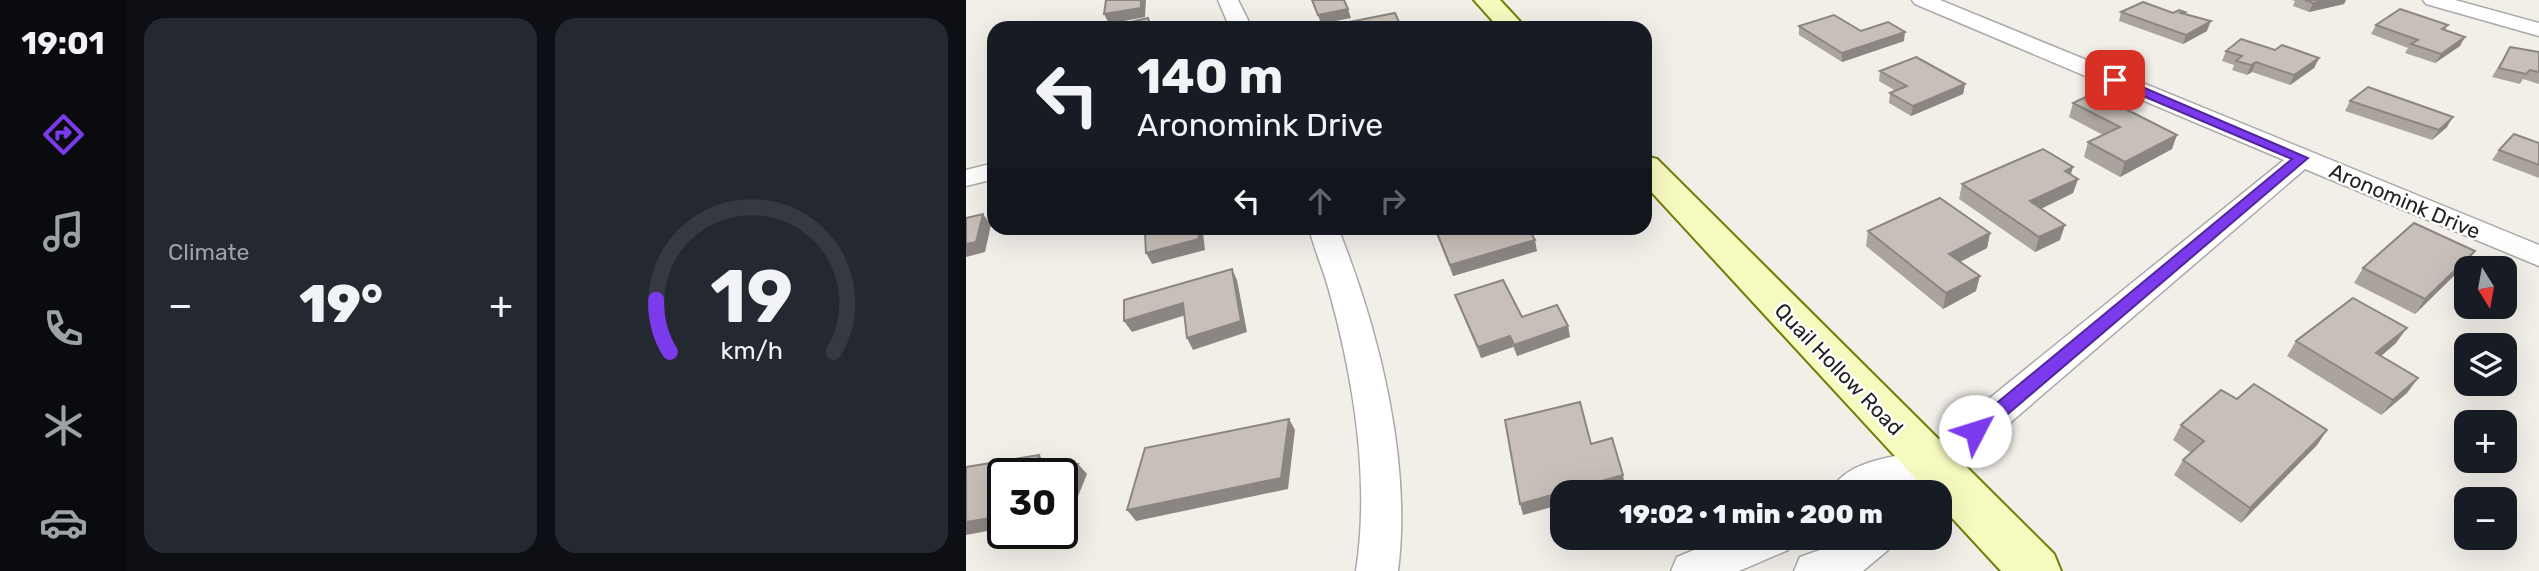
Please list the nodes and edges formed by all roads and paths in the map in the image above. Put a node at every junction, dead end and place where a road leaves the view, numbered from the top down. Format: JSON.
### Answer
{"nodes":[{"id":1,"x":1228,"y":0,"type":"edge"},
{"id":2,"x":1486,"y":0,"type":"edge"},
{"id":3,"x":1922,"y":0,"type":"edge"},
{"id":4,"x":2434,"y":0,"type":"edge"},
{"id":5,"x":1238,"y":21,"type":"edge"},
{"id":6,"x":1506,"y":21,"type":"edge"},
{"id":7,"x":2539,"y":30,"type":"edge"},
{"id":8,"x":2302,"y":158,"type":"junction"},
{"id":9,"x":987,"y":173,"type":"edge"},
{"id":10,"x":1652,"y":174,"type":"edge"},
{"id":11,"x":966,"y":178,"type":"edge"},
{"id":12,"x":1326,"y":235,"type":"edge"},
{"id":13,"x":2539,"y":256,"type":"edge"},
{"id":14,"x":1926,"y":479,"type":"edge"},
{"id":15,"x":1873,"y":480,"type":"edge"},
{"id":16,"x":1742,"y":550,"type":"edge"},
{"id":17,"x":1857,"y":550,"type":"edge"},
{"id":18,"x":1377,"y":571,"type":"edge"},
{"id":19,"x":1692,"y":571,"type":"edge"},
{"id":20,"x":1815,"y":571,"type":"edge"},
{"id":21,"x":2035,"y":571,"type":"edge"}],
"edges":[{"from":1,"to":5,"type":"street"},
{"from":2,"to":6,"type":"main road"},
{"from":3,"to":8,"type":"street","name":"Aronomink Drive"},
{"from":4,"to":7,"type":"street"},
{"from":8,"to":13,"type":"street","name":"Aronomink Drive"},
{"from":8,"to":14,"type":"street"},
{"from":9,"to":11,"type":"street"},
{"from":10,"to":14,"type":"main road","name":"Quail Hollow Road"},
{"from":12,"to":18,"type":"street"},
{"from":14,"to":15,"type":"street"},
{"from":14,"to":21,"type":"main road","name":"Quail Hollow Road"},
{"from":16,"to":19,"type":"street"},
{"from":17,"to":20,"type":"street"}]}
